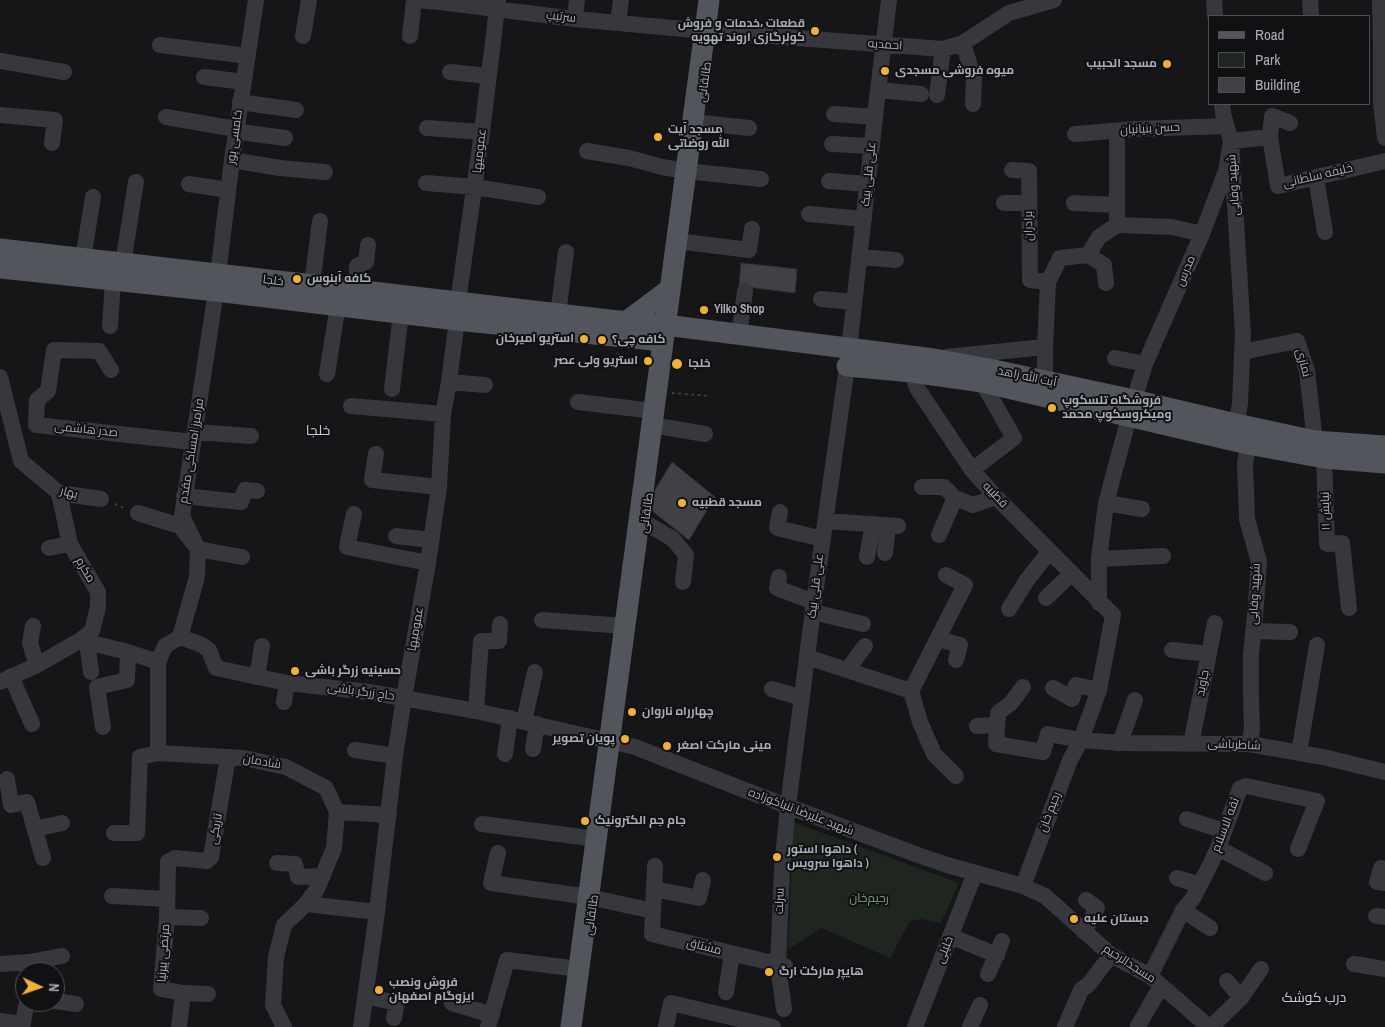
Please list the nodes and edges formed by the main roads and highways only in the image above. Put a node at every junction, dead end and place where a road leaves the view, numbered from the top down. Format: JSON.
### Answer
{"nodes":[{"id":1,"x":709,"y":0,"type":"edge"},
{"id":2,"x":0,"y":249,"type":"edge"},
{"id":3,"x":30,"y":262,"type":"junction"},
{"id":4,"x":0,"y":268,"type":"edge"},
{"id":5,"x":118,"y":271,"type":"junction"},
{"id":6,"x":270,"y":289,"type":"junction"},
{"id":7,"x":670,"y":290,"type":"junction"},
{"id":8,"x":458,"y":311,"type":"junction"},
{"id":9,"x":617,"y":329,"type":"junction"},
{"id":10,"x":667,"y":331,"type":"junction"},
{"id":11,"x":848,"y":357,"type":"junction"},
{"id":12,"x":658,"y":405,"type":"junction"},
{"id":13,"x":1132,"y":408,"type":"junction"},
{"id":14,"x":1385,"y":446,"type":"edge"},
{"id":15,"x":1320,"y":449,"type":"junction"},
{"id":16,"x":1385,"y":463,"type":"edge"},
{"id":17,"x":571,"y":1027,"type":"edge"}],
"edges":[{"from":1,"to":7,"type":"main road","name":"طالقانی"},
{"from":2,"to":3,"type":"main road","name":"خلجا"},
{"from":3,"to":4,"type":"main road","name":"خلجا"},
{"from":3,"to":5,"type":"main road","name":"خلجا"},
{"from":3,"to":5,"type":"main road","name":"خلجا"},
{"from":5,"to":6,"type":"main road","name":"خلجا"},
{"from":6,"to":8,"type":"main road","name":"خلجا"},
{"from":6,"to":8,"type":"main road","name":"خلجا"},
{"from":7,"to":9,"type":"main road"},
{"from":7,"to":10,"type":"main road","name":"طالقانی"},
{"from":8,"to":9,"type":"main road","name":"خلجا"},
{"from":8,"to":9,"type":"main road","name":"خلجا"},
{"from":9,"to":10,"type":"main road","name":"خلجا"},
{"from":9,"to":12,"type":"main road"},
{"from":10,"to":11,"type":"main road","name":"آیت الله زاهد"},
{"from":10,"to":12,"type":"main road","name":"طالقانی"},
{"from":11,"to":13,"type":"main road","name":"آیت الله زاهد"},
{"from":11,"to":13,"type":"main road","name":"آیت الله زاهد"},
{"from":12,"to":17,"type":"main road","name":"طالقانی"},
{"from":13,"to":15,"type":"main road","name":"آیت الله زاهد"},
{"from":13,"to":15,"type":"main road","name":"آیت الله زاهد"},
{"from":14,"to":15,"type":"main road","name":"آیت الله زاهد"},
{"from":15,"to":16,"type":"main road","name":"آیت الله زاهد"}]}
